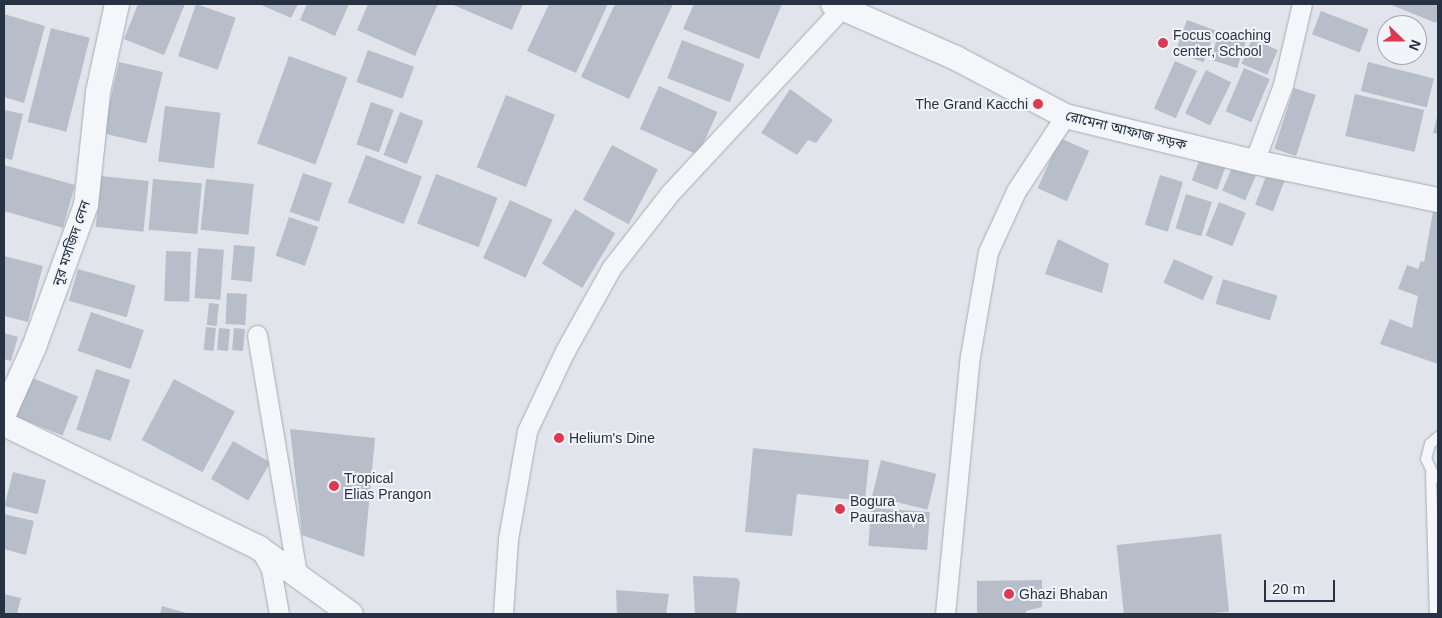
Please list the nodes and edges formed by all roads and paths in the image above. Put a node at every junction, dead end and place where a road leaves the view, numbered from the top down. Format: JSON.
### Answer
{"nodes":[{"id":1,"x":117,"y":4,"type":"edge"},
{"id":2,"x":1302,"y":4,"type":"edge"},
{"id":3,"x":838,"y":6,"type":"edge"},
{"id":4,"x":1065,"y":116,"type":"junction"},
{"id":5,"x":1254,"y":162,"type":"junction"},
{"id":6,"x":1438,"y":200,"type":"edge"},
{"id":7,"x":257,"y":335,"type":"dead end"},
{"id":8,"x":4,"y":414,"type":"edge"},
{"id":9,"x":4,"y":424,"type":"edge"},
{"id":10,"x":1438,"y":437,"type":"edge"},
{"id":11,"x":1435,"y":477,"type":"edge"},
{"id":12,"x":259,"y":548,"type":"junction"},
{"id":13,"x":297,"y":576,"type":"junction"},
{"id":14,"x":279,"y":614,"type":"edge"},
{"id":15,"x":351,"y":614,"type":"edge"},
{"id":16,"x":503,"y":614,"type":"edge"},
{"id":17,"x":945,"y":614,"type":"edge"},
{"id":18,"x":1435,"y":614,"type":"edge"}],
"edges":[{"from":1,"to":8,"type":"street","name":"নূর মসজিদ লেন"},
{"from":2,"to":5,"type":"street"},
{"from":3,"to":4,"type":"street","name":"রোমেনা আফাজ সড়ক"},
{"from":3,"to":16,"type":"street"},
{"from":4,"to":5,"type":"street","name":"রোমেনা আফাজ সড়ক"},
{"from":4,"to":17,"type":"street"},
{"from":5,"to":6,"type":"street","name":"রোমেনা আফাজ সড়ক"},
{"from":7,"to":13,"type":"street"},
{"from":9,"to":12,"type":"street"},
{"from":10,"to":11,"type":"lane"},
{"from":11,"to":18,"type":"lane"},
{"from":12,"to":13,"type":"street"},
{"from":12,"to":14,"type":"street"},
{"from":13,"to":15,"type":"street"}]}
